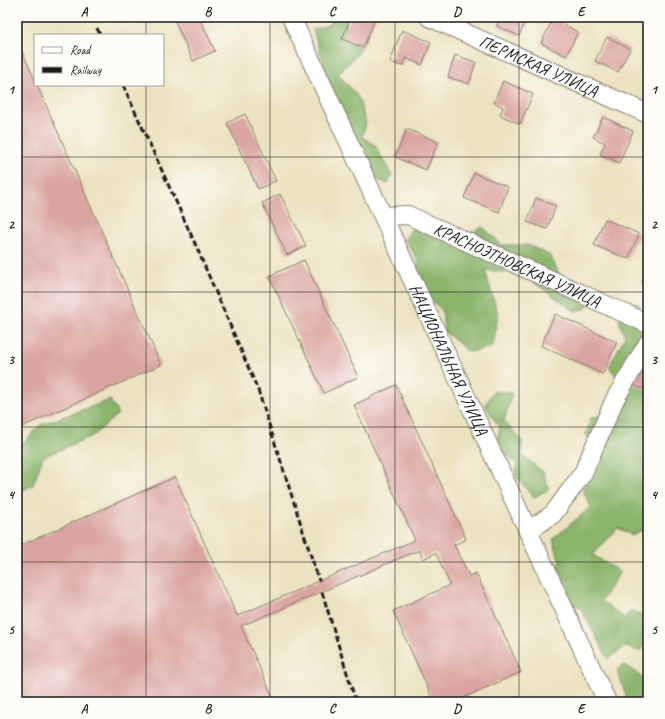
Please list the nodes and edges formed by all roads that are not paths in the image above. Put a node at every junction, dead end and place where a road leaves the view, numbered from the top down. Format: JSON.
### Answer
{"nodes":[{"id":1,"x":291,"y":17,"type":"edge"},
{"id":2,"x":430,"y":17,"type":"edge"},
{"id":3,"x":648,"y":114,"type":"edge"},
{"id":4,"x":384,"y":216,"type":"junction"},
{"id":5,"x":648,"y":324,"type":"edge"},
{"id":6,"x":648,"y":343,"type":"edge"},
{"id":7,"x":528,"y":531,"type":"junction"},
{"id":8,"x":607,"y":702,"type":"edge"}],
"edges":[{"from":1,"to":4,"type":"street","name":"НАЦИОНАЛЬНАЯ УЛИЦА"},
{"from":2,"to":3,"type":"street","name":"ПЕРМСКАЯ УЛИЦА"},
{"from":4,"to":5,"type":"street","name":"КРАСНОЭТНОВСКАЯ УЛИЦА"},
{"from":4,"to":7,"type":"street","name":"НАЦИОНАЛЬНАЯ УЛИЦА"},
{"from":6,"to":7,"type":"street"},
{"from":7,"to":8,"type":"street","name":"НАЦИОНАЛЬНАЯ УЛИЦА"}]}
